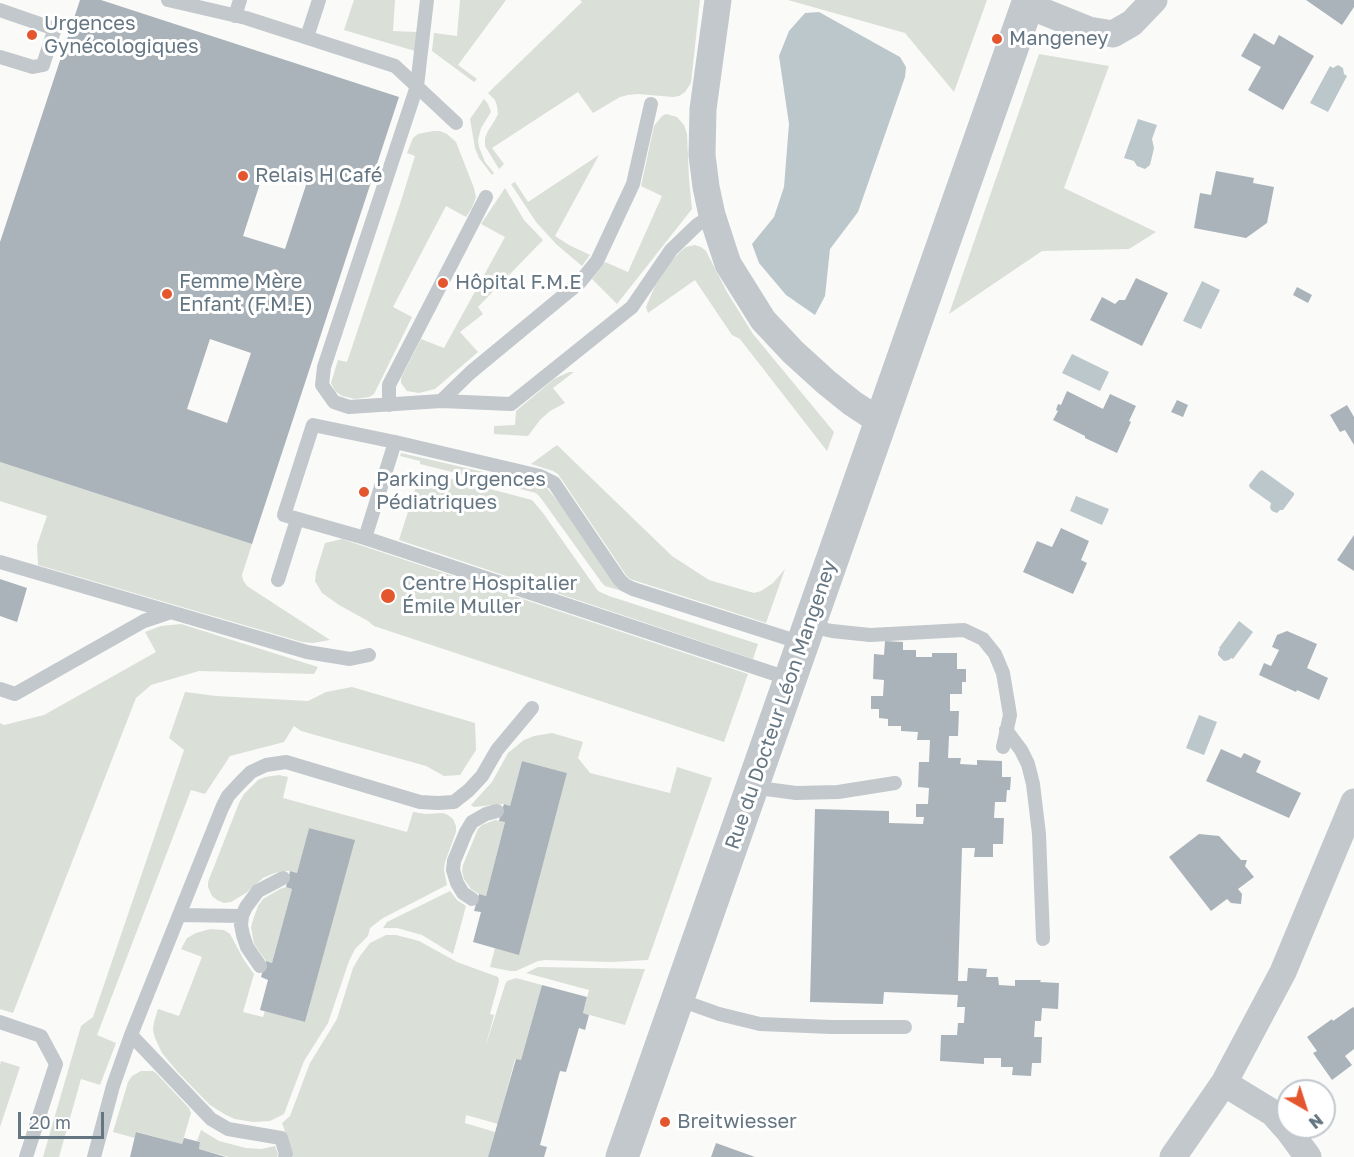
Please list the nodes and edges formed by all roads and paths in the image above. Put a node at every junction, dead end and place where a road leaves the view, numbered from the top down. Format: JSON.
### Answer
{"nodes":[{"id":1,"x":240,"y":0,"type":"edge"},
{"id":2,"x":319,"y":0,"type":"edge"},
{"id":3,"x":427,"y":0,"type":"edge"},
{"id":4,"x":718,"y":0,"type":"edge"},
{"id":5,"x":1154,"y":0,"type":"edge"},
{"id":6,"x":174,"y":1,"type":"edge"},
{"id":7,"x":1028,"y":3,"type":"edge"},
{"id":8,"x":0,"y":10,"type":"edge"},
{"id":9,"x":235,"y":16,"type":"junction"},
{"id":10,"x":307,"y":37,"type":"junction"},
{"id":11,"x":0,"y":57,"type":"edge"},
{"id":12,"x":417,"y":86,"type":"junction"},
{"id":13,"x":651,"y":104,"type":"dead end"},
{"id":14,"x":456,"y":123,"type":"dead end"},
{"id":15,"x":486,"y":197,"type":"dead end"},
{"id":16,"x":712,"y":215,"type":"junction"},
{"id":17,"x":441,"y":400,"type":"junction"},
{"id":18,"x":389,"y":405,"type":"junction"},
{"id":19,"x":881,"y":422,"type":"junction"},
{"id":20,"x":395,"y":442,"type":"junction"},
{"id":21,"x":295,"y":526,"type":"dead end"},
{"id":22,"x":365,"y":538,"type":"junction"},
{"id":23,"x":0,"y":562,"type":"edge"},
{"id":24,"x":278,"y":580,"type":"dead end"},
{"id":25,"x":171,"y":612,"type":"junction"},
{"id":26,"x":805,"y":635,"type":"junction"},
{"id":27,"x":369,"y":655,"type":"dead end"},
{"id":28,"x":790,"y":679,"type":"junction"},
{"id":29,"x":0,"y":689,"type":"edge"},
{"id":30,"x":532,"y":708,"type":"dead end"},
{"id":31,"x":1006,"y":730,"type":"junction"},
{"id":32,"x":1003,"y":747,"type":"dead end"},
{"id":33,"x":895,"y":783,"type":"dead end"},
{"id":34,"x":751,"y":787,"type":"junction"},
{"id":35,"x":454,"y":802,"type":"junction"},
{"id":36,"x":1354,"y":802,"type":"edge"},
{"id":37,"x":497,"y":811,"type":"dead end"},
{"id":38,"x":472,"y":822,"type":"junction"},
{"id":39,"x":283,"y":878,"type":"dead end"},
{"id":40,"x":472,"y":900,"type":"dead end"},
{"id":41,"x":179,"y":915,"type":"junction"},
{"id":42,"x":242,"y":916,"type":"junction"},
{"id":43,"x":1043,"y":939,"type":"dead end"},
{"id":44,"x":260,"y":966,"type":"dead end"},
{"id":45,"x":677,"y":999,"type":"junction"},
{"id":46,"x":1,"y":1027,"type":"edge"},
{"id":47,"x":905,"y":1027,"type":"dead end"},
{"id":48,"x":131,"y":1035,"type":"junction"},
{"id":49,"x":1224,"y":1083,"type":"junction"},
{"id":50,"x":26,"y":1157,"type":"edge"},
{"id":51,"x":94,"y":1157,"type":"edge"},
{"id":52,"x":285,"y":1157,"type":"edge"},
{"id":53,"x":622,"y":1157,"type":"edge"},
{"id":54,"x":1173,"y":1157,"type":"edge"},
{"id":55,"x":1308,"y":1157,"type":"edge"}],
"edges":[{"from":1,"to":9,"type":"lane"},
{"from":2,"to":10,"type":"lane"},
{"from":3,"to":12,"type":"lane"},
{"from":4,"to":16,"type":"street"},
{"from":5,"to":7,"type":"street"},
{"from":6,"to":9,"type":"lane"},
{"from":7,"to":19,"type":"street","name":"Rue du Docteur Léon Mangeney"},
{"from":8,"to":11,"type":"lane"},
{"from":9,"to":10,"type":"lane"},
{"from":10,"to":12,"type":"lane"},
{"from":12,"to":14,"type":"lane"},
{"from":12,"to":18,"type":"lane"},
{"from":13,"to":17,"type":"lane"},
{"from":15,"to":18,"type":"lane"},
{"from":16,"to":17,"type":"lane"},
{"from":16,"to":19,"type":"street"},
{"from":17,"to":18,"type":"lane"},
{"from":19,"to":26,"type":"street","name":"Rue du Docteur Léon Mangeney"},
{"from":20,"to":22,"type":"lane"},
{"from":20,"to":22,"type":"lane","bridge":true},
{"from":20,"to":26,"type":"lane"},
{"from":21,"to":24,"type":"lane"},
{"from":22,"to":28,"type":"lane"},
{"from":23,"to":25,"type":"lane"},
{"from":25,"to":27,"type":"lane"},
{"from":25,"to":29,"type":"lane"},
{"from":26,"to":28,"type":"street","name":"Rue du Docteur Léon Mangeney"},
{"from":26,"to":31,"type":"lane"},
{"from":28,"to":34,"type":"street","name":"Rue du Docteur Léon Mangeney"},
{"from":30,"to":35,"type":"lane"},
{"from":31,"to":32,"type":"lane"},
{"from":31,"to":43,"type":"lane"},
{"from":33,"to":34,"type":"lane"},
{"from":34,"to":45,"type":"street","name":"Rue du Docteur Léon Mangeney"},
{"from":35,"to":38,"type":"lane"},
{"from":35,"to":41,"type":"lane"},
{"from":36,"to":49,"type":"street"},
{"from":37,"to":38,"type":"lane"},
{"from":38,"to":40,"type":"lane"},
{"from":39,"to":42,"type":"lane"},
{"from":41,"to":42,"type":"lane"},
{"from":41,"to":48,"type":"lane"},
{"from":42,"to":44,"type":"lane"},
{"from":45,"to":47,"type":"lane"},
{"from":45,"to":53,"type":"street","name":"Rue du Docteur Léon Mangeney"},
{"from":46,"to":50,"type":"lane"},
{"from":48,"to":51,"type":"lane"},
{"from":48,"to":52,"type":"lane"},
{"from":49,"to":54,"type":"street"},
{"from":49,"to":55,"type":"street"}]}
